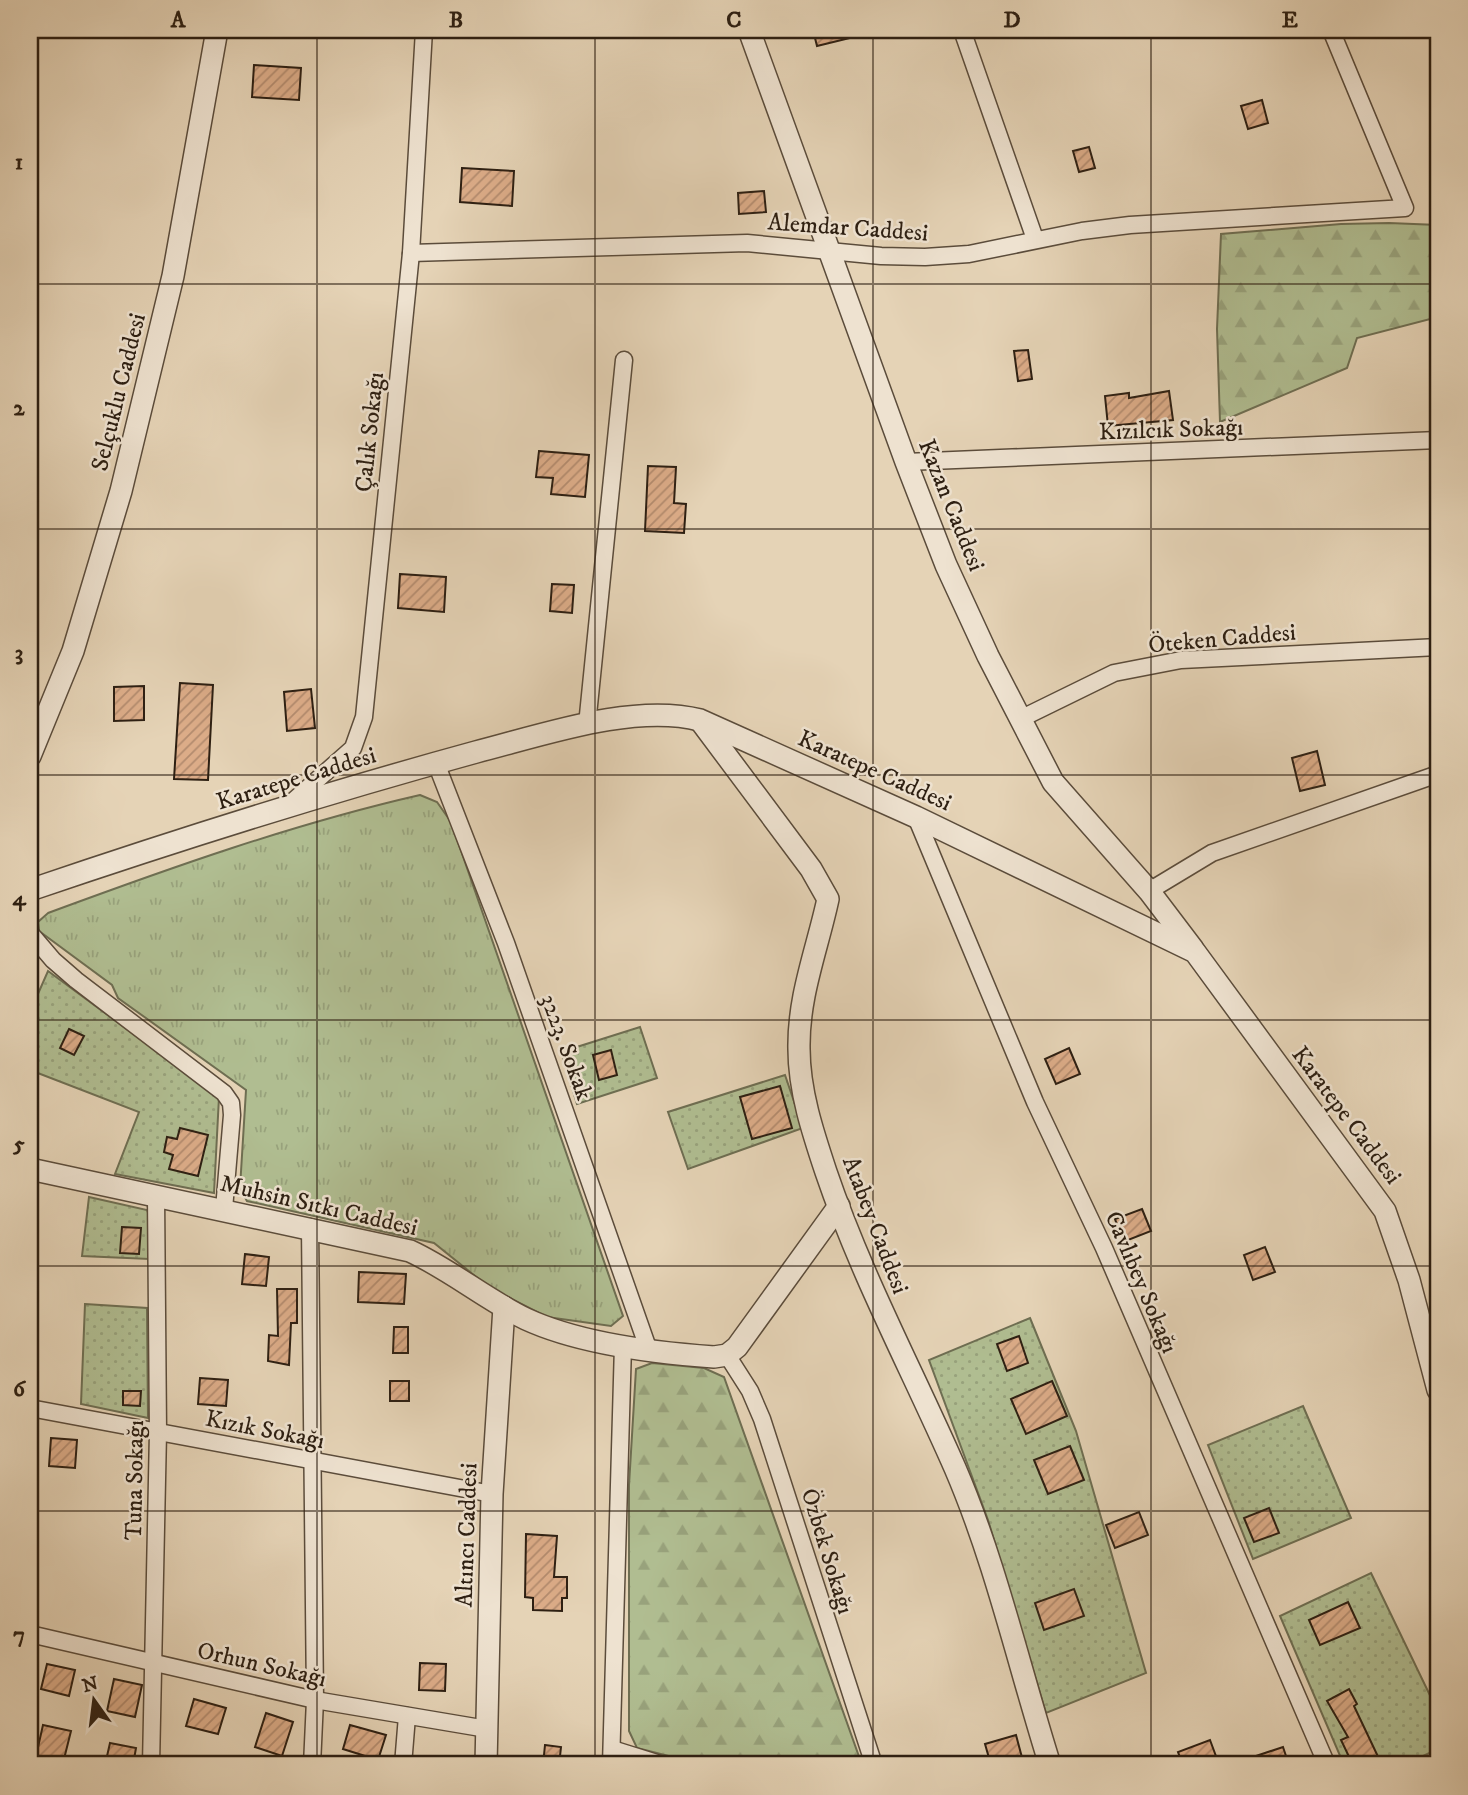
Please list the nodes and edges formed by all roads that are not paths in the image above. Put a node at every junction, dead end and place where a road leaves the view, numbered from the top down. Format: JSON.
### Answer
{"nodes":[{"id":1,"x":217,"y":30,"type":"edge"},
{"id":2,"x":424,"y":30,"type":"edge"},
{"id":3,"x":749,"y":30,"type":"edge"},
{"id":4,"x":962,"y":30,"type":"edge"},
{"id":5,"x":1331,"y":30,"type":"edge"},
{"id":6,"x":1035,"y":239,"type":"junction"},
{"id":7,"x":828,"y":249,"type":"junction"},
{"id":8,"x":411,"y":253,"type":"junction"},
{"id":9,"x":624,"y":360,"type":"dead end"},
{"id":10,"x":1438,"y":440,"type":"edge"},
{"id":11,"x":906,"y":462,"type":"junction"},
{"id":12,"x":1438,"y":648,"type":"edge"},
{"id":13,"x":1020,"y":719,"type":"junction"},
{"id":14,"x":701,"y":720,"type":"junction"},
{"id":15,"x":587,"y":725,"type":"junction"},
{"id":16,"x":30,"y":756,"type":"edge"},
{"id":17,"x":436,"y":763,"type":"junction"},
{"id":18,"x":1438,"y":774,"type":"edge"},
{"id":19,"x":287,"y":807,"type":"junction"},
{"id":20,"x":916,"y":817,"type":"junction"},
{"id":21,"x":30,"y":890,"type":"edge"},
{"id":22,"x":1149,"y":891,"type":"junction"},
{"id":23,"x":30,"y":933,"type":"edge"},
{"id":24,"x":1195,"y":952,"type":"junction"},
{"id":25,"x":30,"y":1169,"type":"edge"},
{"id":26,"x":156,"y":1195,"type":"junction"},
{"id":27,"x":839,"y":1206,"type":"junction"},
{"id":28,"x":224,"y":1209,"type":"junction"},
{"id":29,"x":310,"y":1227,"type":"junction"},
{"id":30,"x":504,"y":1307,"type":"junction"},
{"id":31,"x":624,"y":1345,"type":"junction"},
{"id":32,"x":648,"y":1348,"type":"junction"},
{"id":33,"x":727,"y":1355,"type":"junction"},
{"id":34,"x":1438,"y":1390,"type":"edge"},
{"id":35,"x":30,"y":1408,"type":"edge"},
{"id":36,"x":158,"y":1432,"type":"junction"},
{"id":37,"x":313,"y":1461,"type":"junction"},
{"id":38,"x":492,"y":1494,"type":"junction"},
{"id":39,"x":30,"y":1634,"type":"edge"},
{"id":40,"x":154,"y":1663,"type":"junction"},
{"id":41,"x":315,"y":1700,"type":"junction"},
{"id":42,"x":407,"y":1716,"type":"junction"},
{"id":43,"x":487,"y":1729,"type":"junction"},
{"id":44,"x":611,"y":1757,"type":"edge"},
{"id":45,"x":151,"y":1765,"type":"edge"},
{"id":46,"x":312,"y":1765,"type":"edge"},
{"id":47,"x":403,"y":1765,"type":"edge"},
{"id":48,"x":486,"y":1765,"type":"edge"},
{"id":49,"x":663,"y":1765,"type":"edge"},
{"id":50,"x":874,"y":1765,"type":"edge"},
{"id":51,"x":1050,"y":1765,"type":"edge"},
{"id":52,"x":1327,"y":1765,"type":"edge"}],
"edges":[{"from":1,"to":16,"type":"street","name":"Selçuklu Caddesi"},
{"from":2,"to":8,"type":"street","name":"Çalık Sokağı"},
{"from":3,"to":7,"type":"street","name":"Kazan Caddesi"},
{"from":4,"to":6,"type":"street"},
{"from":5,"to":6,"type":"street","name":"Alemdar Caddesi"},
{"from":6,"to":7,"type":"street","name":"Alemdar Caddesi"},
{"from":7,"to":8,"type":"street","name":"Alemdar Caddesi"},
{"from":7,"to":11,"type":"street","name":"Kazan Caddesi"},
{"from":8,"to":19,"type":"street","name":"Çalık Sokağı"},
{"from":9,"to":15,"type":"street"},
{"from":10,"to":11,"type":"street","name":"Kızılcık Sokağı"},
{"from":11,"to":13,"type":"street","name":"Kazan Caddesi"},
{"from":12,"to":13,"type":"street","name":"Öteken Caddesi"},
{"from":13,"to":22,"type":"street","name":"Kazan Caddesi"},
{"from":14,"to":15,"type":"street","name":"Karatepe Caddesi"},
{"from":14,"to":20,"type":"street","name":"Karatepe Caddesi"},
{"from":14,"to":27,"type":"street","name":"Atabey Caddesi"},
{"from":15,"to":17,"type":"street","name":"Karatepe Caddesi"},
{"from":17,"to":19,"type":"street","name":"Karatepe Caddesi"},
{"from":17,"to":32,"type":"street","name":"3223. Sokak"},
{"from":18,"to":22,"type":"street"},
{"from":19,"to":21,"type":"street","name":"Karatepe Caddesi"},
{"from":20,"to":24,"type":"street","name":"Karatepe Caddesi"},
{"from":20,"to":52,"type":"street","name":"Cavlıbey Sokağı"},
{"from":22,"to":24,"type":"street","name":"Kazan Caddesi"},
{"from":23,"to":28,"type":"street"},
{"from":24,"to":34,"type":"street","name":"Karatepe Caddesi"},
{"from":25,"to":26,"type":"street","name":"Muhsin Sıtkı Caddesi"},
{"from":26,"to":28,"type":"street","name":"Muhsin Sıtkı Caddesi"},
{"from":26,"to":36,"type":"street","name":"Tuna Sokağı"},
{"from":27,"to":33,"type":"street"},
{"from":27,"to":51,"type":"street","name":"Atabey Caddesi"},
{"from":28,"to":29,"type":"street","name":"Muhsin Sıtkı Caddesi"},
{"from":29,"to":30,"type":"street","name":"Muhsin Sıtkı Caddesi"},
{"from":29,"to":37,"type":"street"},
{"from":30,"to":31,"type":"street","name":"Muhsin Sıtkı Caddesi"},
{"from":30,"to":38,"type":"street","name":"Altıncı Caddesi"},
{"from":31,"to":32,"type":"street","name":"Muhsin Sıtkı Caddesi"},
{"from":31,"to":44,"type":"street"},
{"from":32,"to":33,"type":"street","name":"Muhsin Sıtkı Caddesi"},
{"from":33,"to":50,"type":"street","name":"Özbek Sokağı"},
{"from":35,"to":36,"type":"street","name":"Kızık Sokağı"},
{"from":36,"to":37,"type":"street","name":"Kızık Sokağı"},
{"from":36,"to":40,"type":"street","name":"Tuna Sokağı"},
{"from":37,"to":38,"type":"street","name":"Kızık Sokağı"},
{"from":37,"to":41,"type":"street"},
{"from":38,"to":43,"type":"street","name":"Altıncı Caddesi"},
{"from":39,"to":40,"type":"street","name":"Orhun Sokağı"},
{"from":40,"to":41,"type":"street","name":"Orhun Sokağı"},
{"from":40,"to":45,"type":"street","name":"Tuna Sokağı"},
{"from":41,"to":42,"type":"street","name":"Orhun Sokağı"},
{"from":41,"to":46,"type":"street"},
{"from":42,"to":43,"type":"street","name":"Orhun Sokağı"},
{"from":42,"to":47,"type":"street"},
{"from":43,"to":48,"type":"street","name":"Altıncı Caddesi"},
{"from":44,"to":49,"type":"street"}]}
